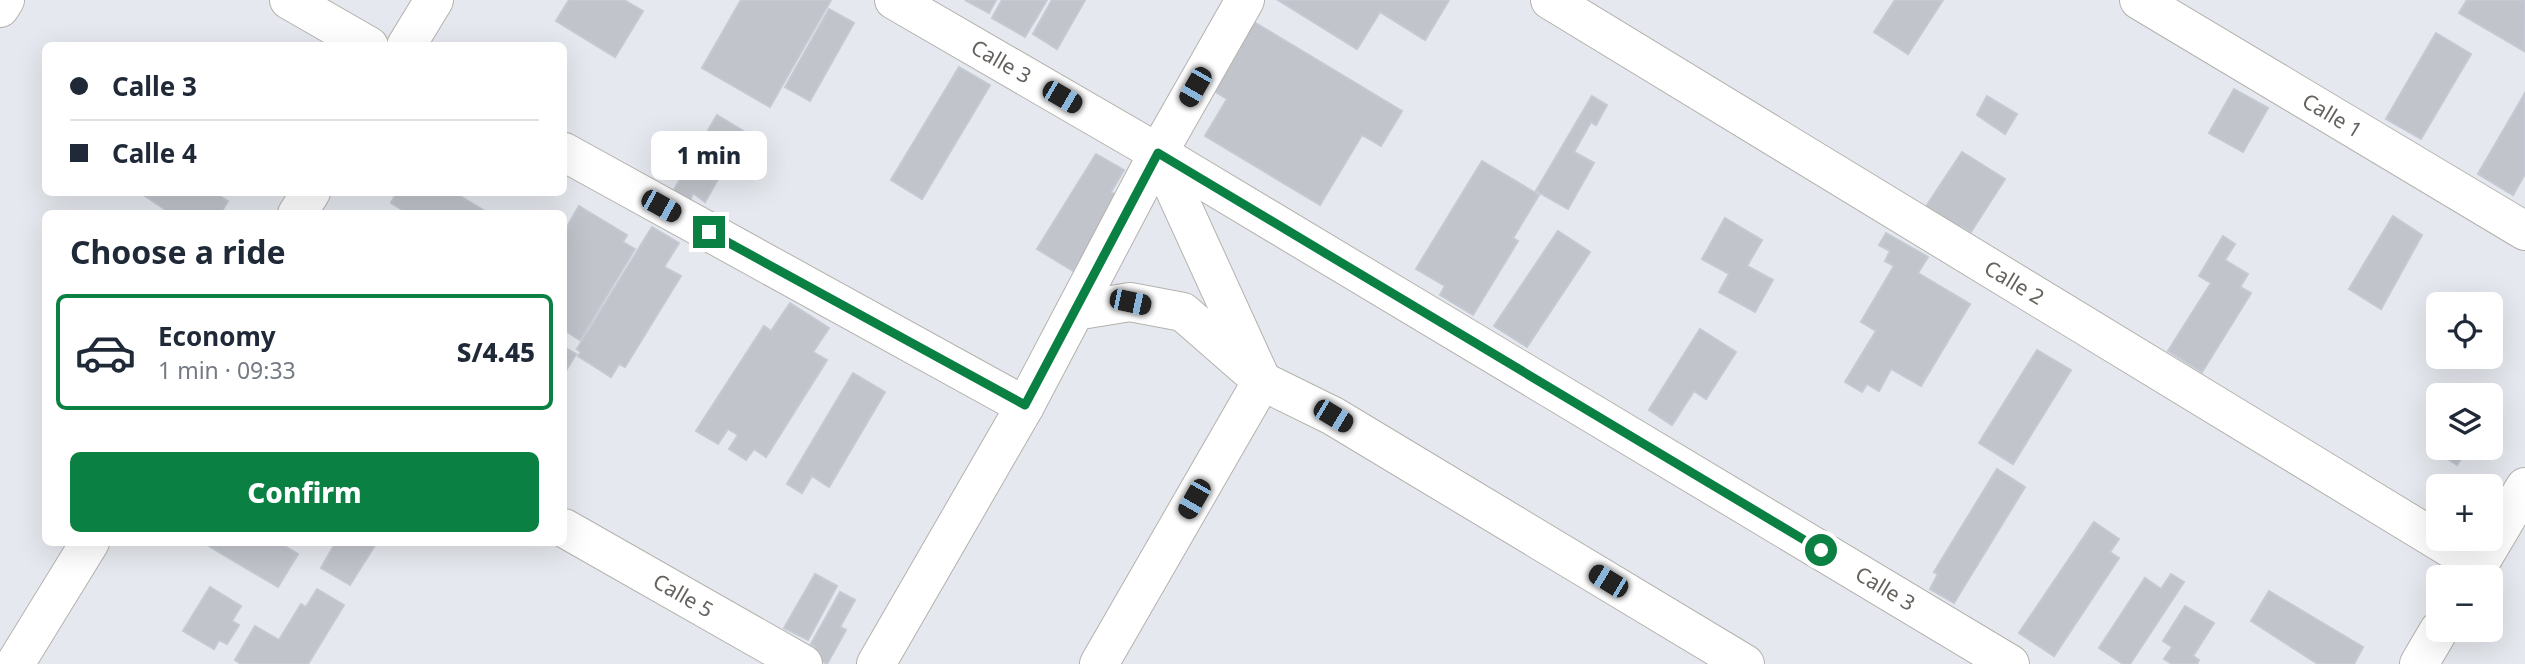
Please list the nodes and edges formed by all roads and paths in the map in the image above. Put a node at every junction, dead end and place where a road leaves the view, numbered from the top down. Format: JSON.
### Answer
{"nodes":[{"id":1,"x":5,"y":0,"type":"edge"},
{"id":2,"x":289,"y":0,"type":"edge"},
{"id":3,"x":434,"y":0,"type":"edge"},
{"id":4,"x":894,"y":0,"type":"edge"},
{"id":5,"x":1245,"y":0,"type":"edge"},
{"id":6,"x":1550,"y":0,"type":"edge"},
{"id":7,"x":2139,"y":0,"type":"edge"},
{"id":8,"x":0,"y":8,"type":"edge"},
{"id":9,"x":362,"y":42,"type":"edge"},
{"id":10,"x":408,"y":42,"type":"edge"},
{"id":11,"x":1158,"y":153,"type":"junction"},
{"id":12,"x":567,"y":154,"type":"edge"},
{"id":13,"x":2525,"y":231,"type":"edge"},
{"id":14,"x":1076,"y":311,"type":"junction"},
{"id":15,"x":1262,"y":381,"type":"junction"},
{"id":16,"x":1025,"y":405,"type":"junction"},
{"id":17,"x":2525,"y":487,"type":"edge"},
{"id":18,"x":567,"y":530,"type":"edge"},
{"id":19,"x":88,"y":546,"type":"edge"},
{"id":20,"x":2464,"y":565,"type":"edge"},
{"id":21,"x":2478,"y":565,"type":"edge"},
{"id":22,"x":2432,"y":642,"type":"edge"},
{"id":23,"x":22,"y":654,"type":"edge"},
{"id":24,"x":803,"y":664,"type":"edge"},
{"id":25,"x":876,"y":664,"type":"edge"},
{"id":26,"x":1099,"y":664,"type":"edge"},
{"id":27,"x":1745,"y":664,"type":"edge"},
{"id":28,"x":2010,"y":664,"type":"edge"},
{"id":29,"x":2419,"y":664,"type":"edge"}],
"edges":[{"from":1,"to":8,"type":"street"},
{"from":2,"to":9,"type":"street"},
{"from":3,"to":10,"type":"street"},
{"from":4,"to":11,"type":"street","name":"Calle 3"},
{"from":5,"to":11,"type":"street"},
{"from":6,"to":20,"type":"street","name":"Calle 2"},
{"from":7,"to":13,"type":"street","name":"Calle 1"},
{"from":11,"to":14,"type":"street"},
{"from":11,"to":15,"type":"street"},
{"from":11,"to":28,"type":"street","name":"Calle 3"},
{"from":12,"to":16,"type":"street"},
{"from":14,"to":15,"type":"street"},
{"from":14,"to":16,"type":"street"},
{"from":15,"to":26,"type":"street"},
{"from":15,"to":27,"type":"street"},
{"from":16,"to":25,"type":"street"},
{"from":17,"to":21,"type":"street"},
{"from":18,"to":24,"type":"street","name":"Calle 5"},
{"from":19,"to":23,"type":"street"},
{"from":22,"to":29,"type":"street"}]}
